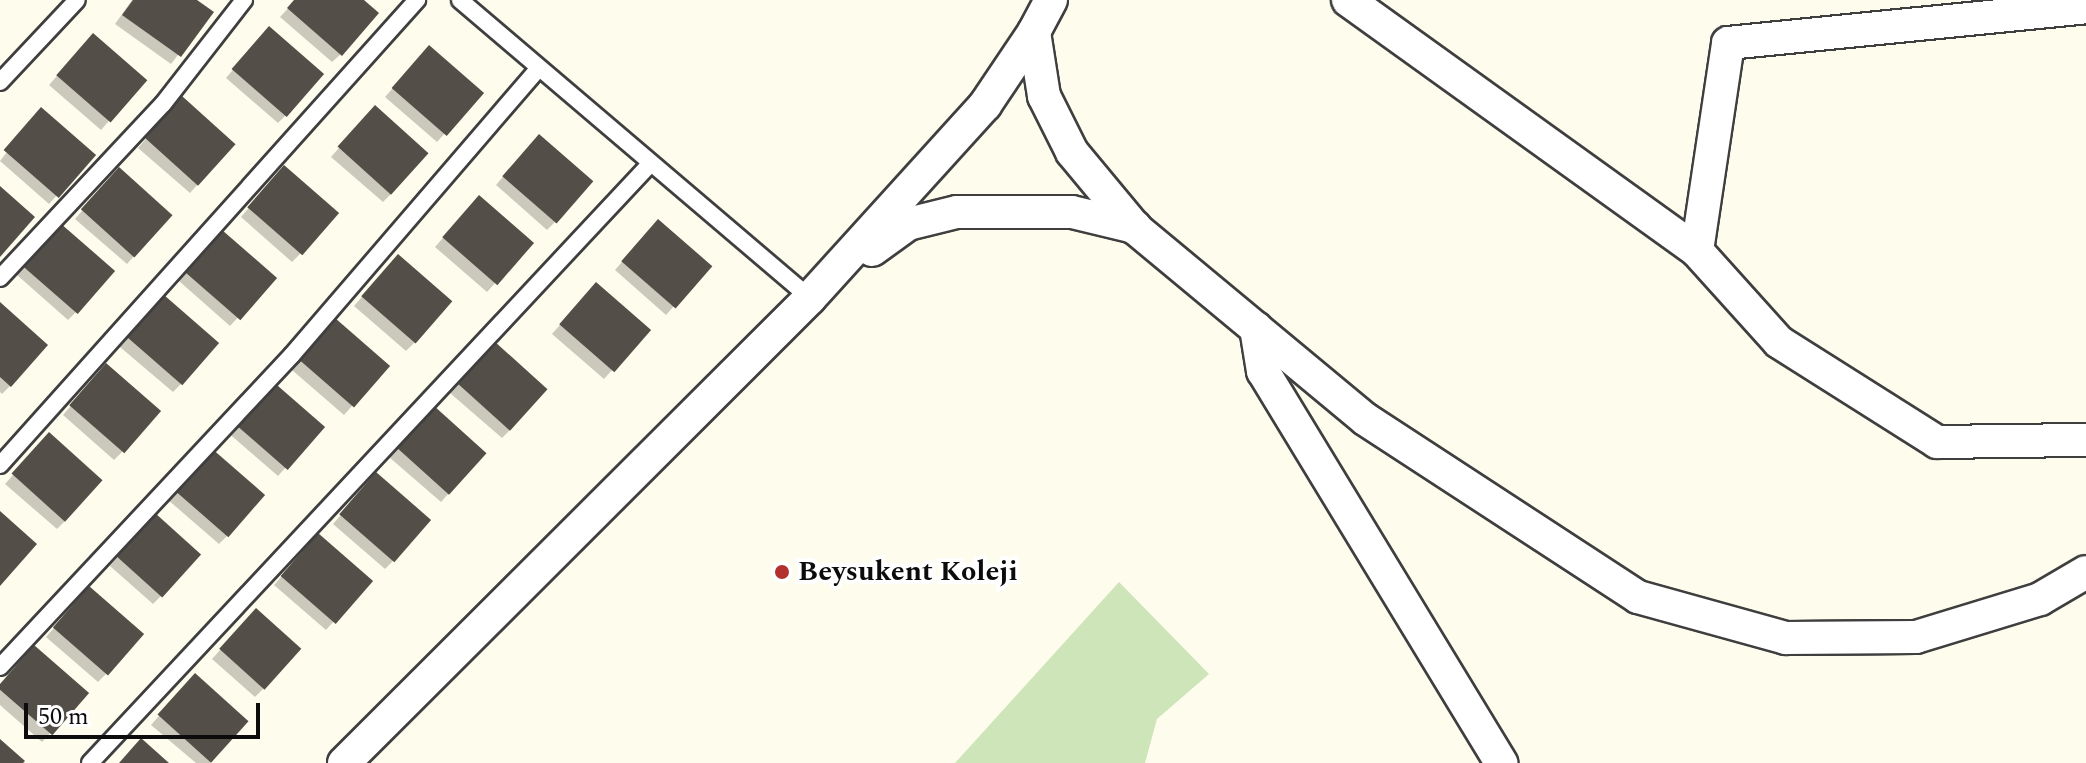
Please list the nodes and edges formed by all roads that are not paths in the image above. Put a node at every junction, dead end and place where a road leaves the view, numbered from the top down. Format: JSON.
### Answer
{"nodes":[{"id":1,"x":77,"y":0,"type":"edge"},
{"id":2,"x":244,"y":0,"type":"edge"},
{"id":3,"x":417,"y":0,"type":"edge"},
{"id":4,"x":460,"y":0,"type":"edge"},
{"id":5,"x":1051,"y":0,"type":"edge"},
{"id":6,"x":1348,"y":0,"type":"edge"},
{"id":7,"x":2086,"y":7,"type":"edge"},
{"id":8,"x":1034,"y":32,"type":"junction"},
{"id":9,"x":538,"y":69,"type":"junction"},
{"id":10,"x":0,"y":82,"type":"edge"},
{"id":11,"x":648,"y":166,"type":"junction"},
{"id":12,"x":1135,"y":228,"type":"junction"},
{"id":13,"x":1697,"y":251,"type":"junction"},
{"id":14,"x":0,"y":278,"type":"edge"},
{"id":15,"x":810,"y":298,"type":"junction"},
{"id":16,"x":1256,"y":328,"type":"junction"},
{"id":17,"x":2086,"y":440,"type":"edge"},
{"id":18,"x":0,"y":465,"type":"edge"},
{"id":19,"x":2086,"y":572,"type":"edge"},
{"id":20,"x":0,"y":667,"type":"edge"},
{"id":21,"x":90,"y":763,"type":"edge"},
{"id":22,"x":344,"y":763,"type":"edge"},
{"id":23,"x":1501,"y":763,"type":"edge"}],
"edges":[{"from":1,"to":10,"type":"lane"},
{"from":2,"to":14,"type":"lane"},
{"from":3,"to":18,"type":"lane"},
{"from":4,"to":9,"type":"lane"},
{"from":5,"to":8,"type":"street"},
{"from":6,"to":13,"type":"street"},
{"from":7,"to":13,"type":"street"},
{"from":8,"to":12,"type":"street"},
{"from":8,"to":15,"type":"street"},
{"from":9,"to":11,"type":"lane"},
{"from":9,"to":20,"type":"lane"},
{"from":11,"to":15,"type":"lane"},
{"from":11,"to":21,"type":"lane"},
{"from":12,"to":15,"type":"street"},
{"from":12,"to":16,"type":"street"},
{"from":13,"to":17,"type":"street"},
{"from":15,"to":22,"type":"street"},
{"from":16,"to":19,"type":"street"},
{"from":16,"to":23,"type":"street"}]}
